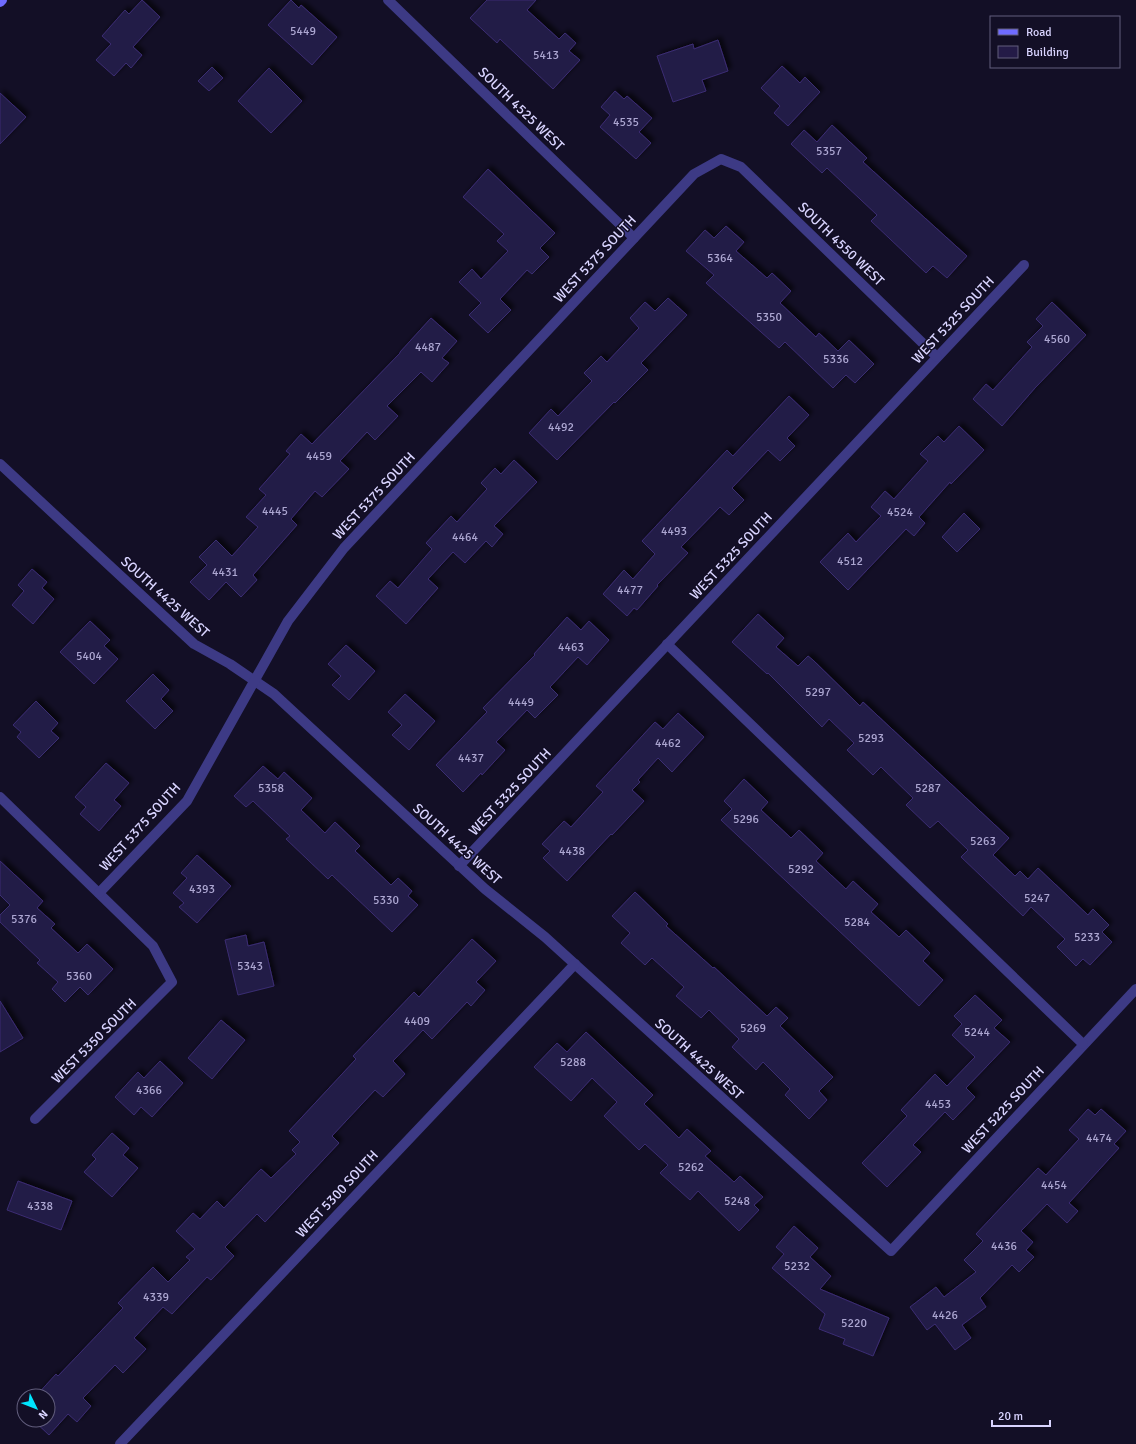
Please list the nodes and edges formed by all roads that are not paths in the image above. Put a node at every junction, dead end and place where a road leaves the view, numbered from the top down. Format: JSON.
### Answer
{"nodes":[{"id":1,"x":388,"y":0,"type":"edge"},
{"id":2,"x":721,"y":159,"type":"joint"},
{"id":3,"x":634,"y":238,"type":"junction"},
{"id":4,"x":1024,"y":265,"type":"dead end"},
{"id":5,"x":937,"y":357,"type":"junction"},
{"id":6,"x":0,"y":464,"type":"edge"},
{"id":7,"x":668,"y":644,"type":"junction"},
{"id":8,"x":254,"y":680,"type":"junction"},
{"id":9,"x":0,"y":797,"type":"edge"},
{"id":10,"x":460,"y":866,"type":"junction"},
{"id":11,"x":99,"y":893,"type":"junction"},
{"id":12,"x":575,"y":964,"type":"junction"},
{"id":13,"x":1136,"y":989,"type":"edge"},
{"id":14,"x":1083,"y":1044,"type":"junction"},
{"id":15,"x":35,"y":1119,"type":"dead end"},
{"id":16,"x":891,"y":1251,"type":"joint"},
{"id":17,"x":120,"y":1444,"type":"edge"}],
"edges":[{"from":1,"to":3,"type":"street","name":"SOUTH 4525 WEST"},
{"from":2,"to":3,"type":"street","name":"WEST 5375 SOUTH"},
{"from":2,"to":5,"type":"street","name":"SOUTH 4550 WEST"},
{"from":3,"to":8,"type":"street","name":"WEST 5375 SOUTH"},
{"from":4,"to":5,"type":"street","name":"WEST 5325 SOUTH"},
{"from":5,"to":7,"type":"street","name":"WEST 5325 SOUTH"},
{"from":6,"to":8,"type":"street","name":"SOUTH 4425 WEST"},
{"from":7,"to":10,"type":"street","name":"WEST 5325 SOUTH"},
{"from":7,"to":14,"type":"street"},
{"from":8,"to":10,"type":"street","name":"SOUTH 4425 WEST"},
{"from":8,"to":11,"type":"street","name":"WEST 5375 SOUTH"},
{"from":9,"to":11,"type":"street"},
{"from":10,"to":12,"type":"street","name":"SOUTH 4425 WEST"},
{"from":11,"to":15,"type":"street","name":"WEST 5350 SOUTH"},
{"from":12,"to":16,"type":"street","name":"SOUTH 4425 WEST"},
{"from":12,"to":17,"type":"street","name":"WEST 5300 SOUTH"},
{"from":13,"to":14,"type":"street","name":"WEST 5225 SOUTH"},
{"from":14,"to":16,"type":"street","name":"WEST 5225 SOUTH"}]}
